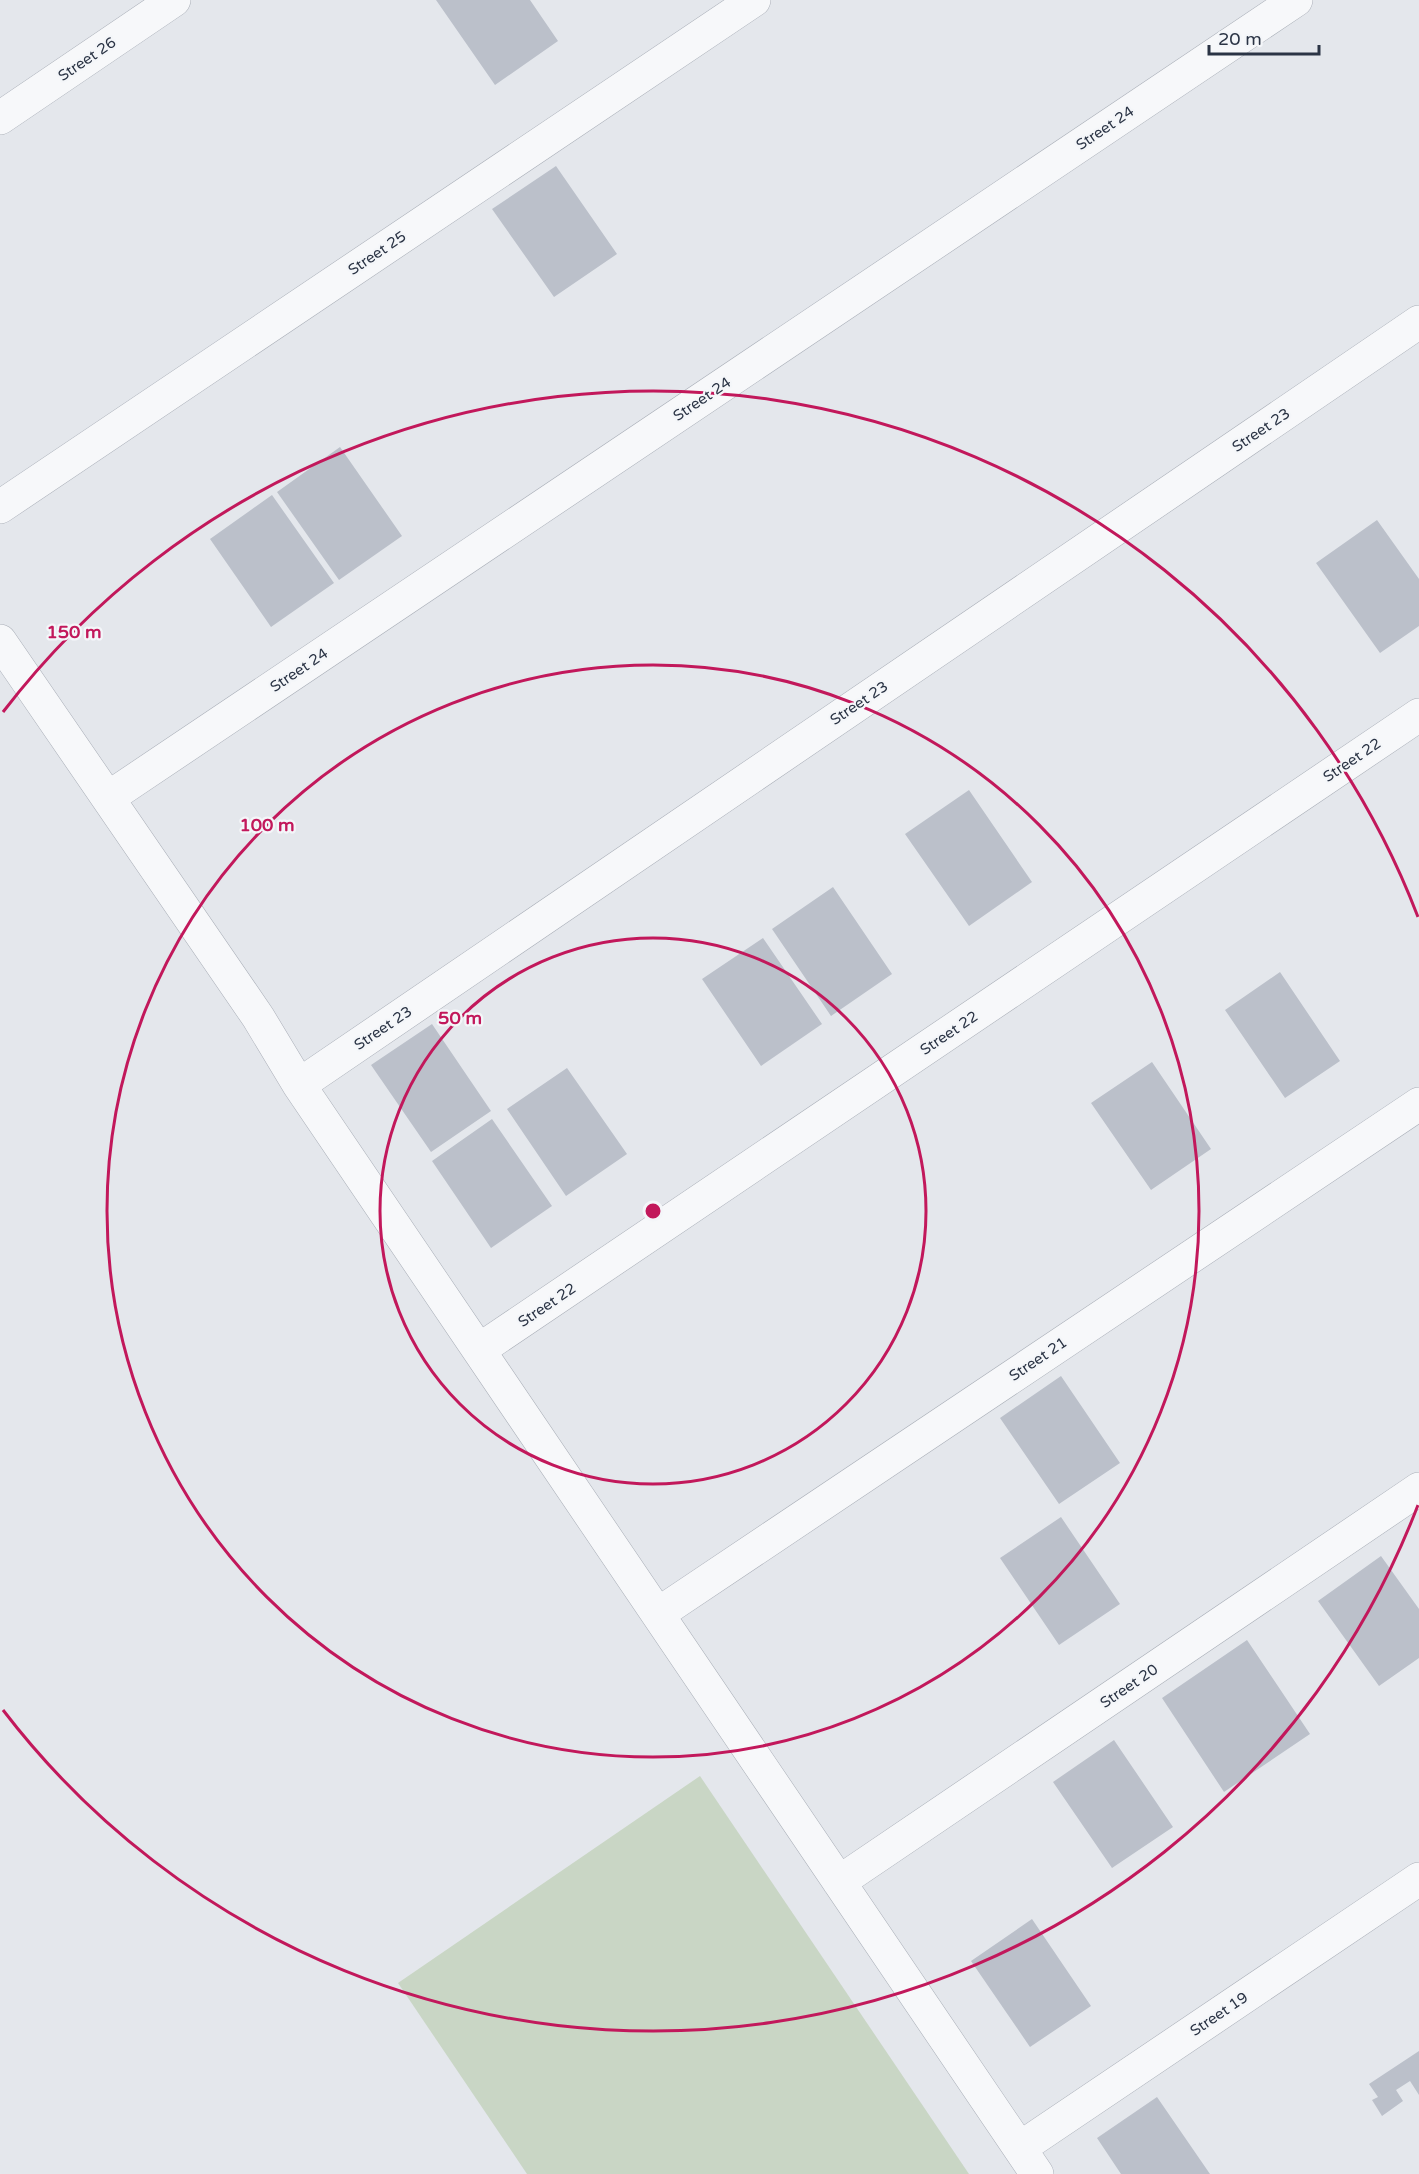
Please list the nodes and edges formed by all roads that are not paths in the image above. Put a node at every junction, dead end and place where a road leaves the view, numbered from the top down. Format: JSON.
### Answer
{"nodes":[{"id":1,"x":174,"y":0,"type":"edge"},
{"id":2,"x":754,"y":0,"type":"edge"},
{"id":3,"x":1296,"y":0,"type":"edge"},
{"id":4,"x":0,"y":117,"type":"edge"},
{"id":5,"x":1419,"y":322,"type":"edge"},
{"id":6,"x":0,"y":507,"type":"edge"},
{"id":7,"x":0,"y":641,"type":"edge"},
{"id":8,"x":1419,"y":715,"type":"edge"},
{"id":9,"x":108,"y":798,"type":"junction"},
{"id":10,"x":299,"y":1085,"type":"junction"},
{"id":11,"x":1419,"y":1104,"type":"edge"},
{"id":12,"x":479,"y":1350,"type":"junction"},
{"id":13,"x":1419,"y":1489,"type":"edge"},
{"id":14,"x":658,"y":1614,"type":"junction"},
{"id":15,"x":1419,"y":1879,"type":"edge"},
{"id":16,"x":839,"y":1882,"type":"junction"},
{"id":17,"x":1028,"y":2161,"type":"edge"}],
"edges":[{"from":1,"to":4,"type":"street","name":"Street 26"},
{"from":2,"to":6,"type":"street","name":"Street 25"},
{"from":3,"to":9,"type":"street","name":"Street 24"},
{"from":5,"to":10,"type":"street","name":"Street 23"},
{"from":7,"to":9,"type":"street"},
{"from":8,"to":12,"type":"street","name":"Street 22"},
{"from":9,"to":10,"type":"street"},
{"from":10,"to":12,"type":"street"},
{"from":11,"to":14,"type":"street","name":"Street 21"},
{"from":12,"to":14,"type":"street"},
{"from":13,"to":16,"type":"street","name":"Street 20"},
{"from":14,"to":16,"type":"street"},
{"from":15,"to":17,"type":"street","name":"Street 19"},
{"from":16,"to":17,"type":"street"}]}
